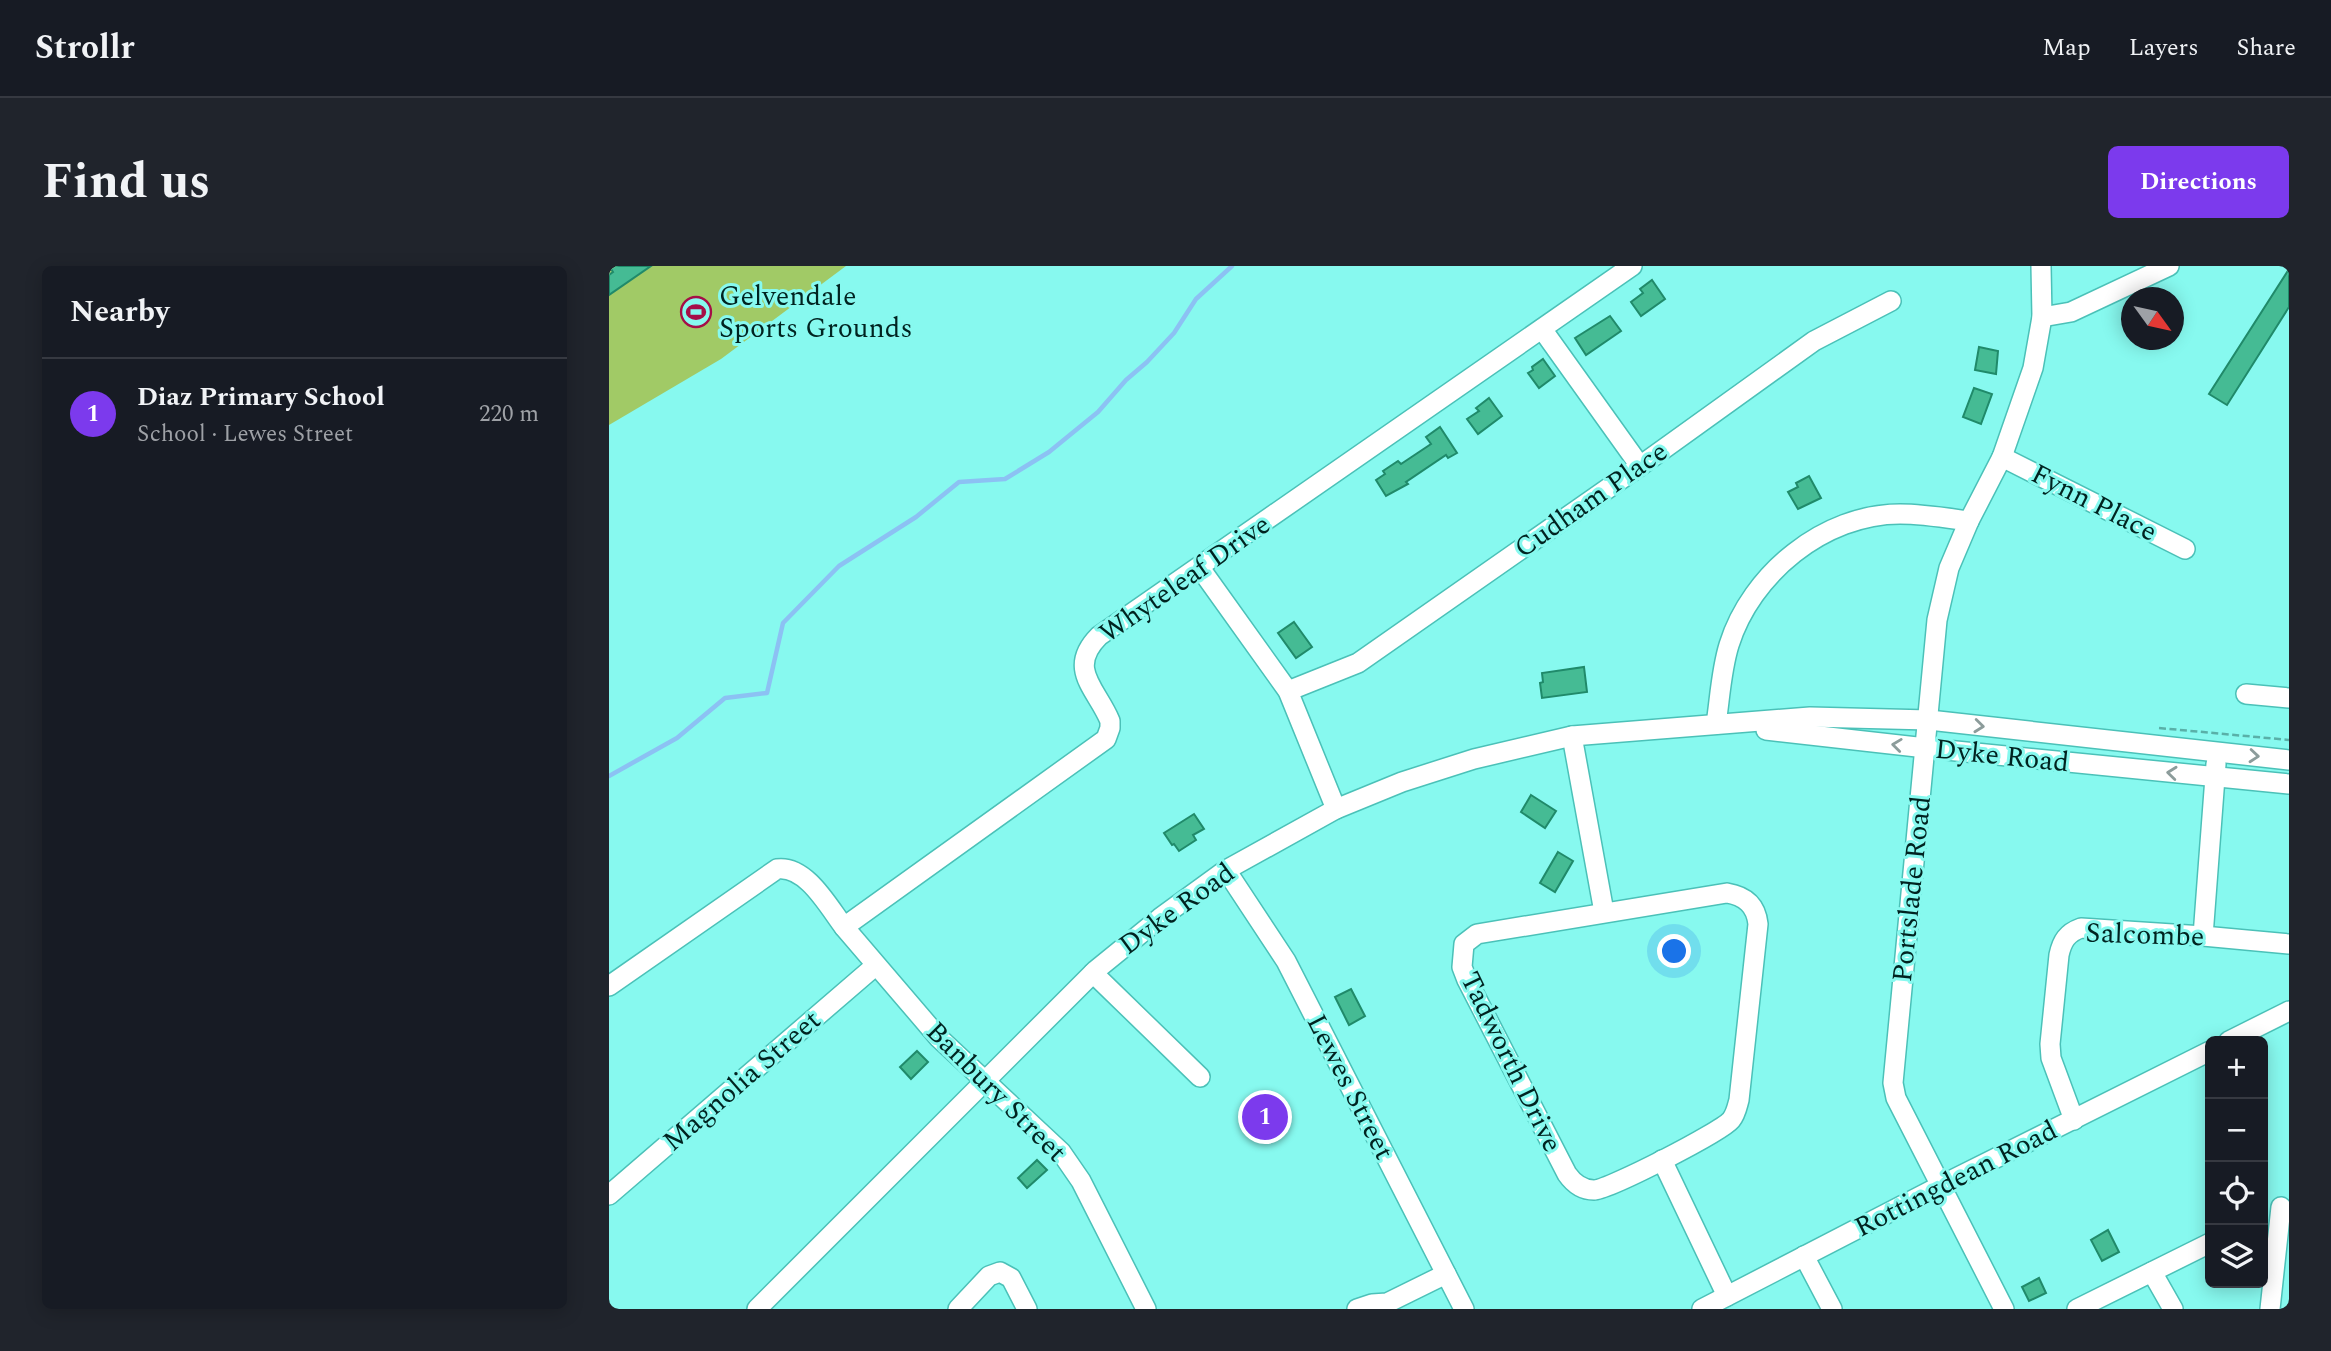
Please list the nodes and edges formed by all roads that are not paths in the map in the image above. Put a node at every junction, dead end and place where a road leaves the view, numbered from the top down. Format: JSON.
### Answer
{"nodes":[{"id":1,"x":1632,"y":266,"type":"edge"},
{"id":2,"x":2042,"y":266,"type":"edge"},
{"id":3,"x":2169,"y":266,"type":"edge"},
{"id":4,"x":1891,"y":301,"type":"dead end"},
{"id":5,"x":2042,"y":317,"type":"junction"},
{"id":6,"x":1542,"y":329,"type":"junction"},
{"id":7,"x":2002,"y":457,"type":"junction"},
{"id":8,"x":1640,"y":466,"type":"junction"},
{"id":9,"x":1969,"y":521,"type":"junction"},
{"id":10,"x":2185,"y":549,"type":"dead end"},
{"id":11,"x":1200,"y":568,"type":"junction"},
{"id":12,"x":1288,"y":691,"type":"junction"},
{"id":13,"x":2246,"y":694,"type":"dead end"},
{"id":14,"x":2289,"y":698,"type":"edge"},
{"id":15,"x":1929,"y":720,"type":"junction"},
{"id":16,"x":1716,"y":724,"type":"junction"},
{"id":17,"x":1572,"y":736,"type":"junction"},
{"id":18,"x":1926,"y":748,"type":"junction"},
{"id":19,"x":2218,"y":753,"type":"junction"},
{"id":20,"x":2289,"y":760,"type":"edge"},
{"id":21,"x":2215,"y":777,"type":"junction"},
{"id":22,"x":2289,"y":784,"type":"edge"},
{"id":23,"x":1336,"y":809,"type":"junction"},
{"id":24,"x":1226,"y":870,"type":"junction"},
{"id":25,"x":1604,"y":912,"type":"junction"},
{"id":26,"x":844,"y":927,"type":"junction"},
{"id":27,"x":2203,"y":936,"type":"junction"},
{"id":28,"x":2289,"y":944,"type":"edge"},
{"id":29,"x":876,"y":967,"type":"junction"},
{"id":30,"x":1093,"y":973,"type":"junction"},
{"id":31,"x":609,"y":986,"type":"edge"},
{"id":32,"x":2289,"y":1011,"type":"edge"},
{"id":33,"x":2239,"y":1036,"type":"edge"},
{"id":34,"x":2205,"y":1054,"type":"edge"},
{"id":35,"x":1200,"y":1077,"type":"dead end"},
{"id":36,"x":987,"y":1081,"type":"junction"},
{"id":37,"x":2074,"y":1119,"type":"junction"},
{"id":38,"x":1662,"y":1160,"type":"junction"},
{"id":39,"x":1941,"y":1185,"type":"junction"},
{"id":40,"x":609,"y":1195,"type":"edge"},
{"id":41,"x":2285,"y":1205,"type":"edge"},
{"id":42,"x":2268,"y":1214,"type":"edge"},
{"id":43,"x":2205,"y":1245,"type":"edge"},
{"id":44,"x":1804,"y":1256,"type":"junction"},
{"id":45,"x":2152,"y":1272,"type":"junction"},
{"id":46,"x":1446,"y":1274,"type":"junction"},
{"id":47,"x":1727,"y":1296,"type":"junction"},
{"id":48,"x":757,"y":1309,"type":"edge"},
{"id":49,"x":958,"y":1309,"type":"edge"},
{"id":50,"x":1027,"y":1309,"type":"edge"},
{"id":51,"x":1146,"y":1309,"type":"edge"},
{"id":52,"x":1357,"y":1309,"type":"edge"},
{"id":53,"x":1464,"y":1309,"type":"edge"},
{"id":54,"x":1702,"y":1309,"type":"edge"},
{"id":55,"x":1832,"y":1309,"type":"edge"},
{"id":56,"x":2004,"y":1309,"type":"edge"},
{"id":57,"x":2077,"y":1309,"type":"edge"},
{"id":58,"x":2173,"y":1309,"type":"edge"},
{"id":59,"x":2270,"y":1309,"type":"edge"}],
"edges":[{"from":1,"to":6,"type":"street","name":"Whyteleaf Drive"},
{"from":2,"to":5,"type":"street","name":"Portslade Road"},
{"from":3,"to":5,"type":"street"},
{"from":4,"to":8,"type":"street","name":"Cudham Place"},
{"from":5,"to":7,"type":"street","name":"Portslade Road"},
{"from":6,"to":8,"type":"street"},
{"from":6,"to":11,"type":"street","name":"Whyteleaf Drive"},
{"from":7,"to":9,"type":"street","name":"Portslade Road"},
{"from":7,"to":10,"type":"street","name":"Fynn Place"},
{"from":8,"to":12,"type":"street","name":"Cudham Place"},
{"from":9,"to":15,"type":"street","name":"Portslade Road"},
{"from":9,"to":16,"type":"street"},
{"from":11,"to":12,"type":"street"},
{"from":11,"to":26,"type":"street","name":"Whyteleaf Drive"},
{"from":12,"to":23,"type":"street"},
{"from":13,"to":14,"type":"street"},
{"from":15,"to":16,"type":"street","name":"Dyke Road"},
{"from":15,"to":18,"type":"street","name":"Portslade Road"},
{"from":15,"to":19,"type":"street","name":"Dyke Road","one_way":true},
{"from":16,"to":17,"type":"street","name":"Dyke Road"},
{"from":18,"to":16,"type":"street","name":"Dyke Road","one_way":true},
{"from":17,"to":23,"type":"street","name":"Dyke Road"},
{"from":17,"to":25,"type":"street"},
{"from":21,"to":18,"type":"street","name":"Dyke Road","one_way":true},
{"from":18,"to":39,"type":"street","name":"Portslade Road"},
{"from":19,"to":20,"type":"street","name":"Dyke Road","one_way":true},
{"from":19,"to":21,"type":"street"},
{"from":21,"to":22,"type":"street","name":"Dyke Road"},
{"from":21,"to":27,"type":"street"},
{"from":23,"to":24,"type":"street","name":"Dyke Road"},
{"from":24,"to":30,"type":"street","name":"Dyke Road"},
{"from":24,"to":46,"type":"street","name":"Lewes Street"},
{"from":25,"to":38,"type":"street","name":"Tadworth Drive"},
{"from":25,"to":38,"type":"street","name":"Tadworth Drive"},
{"from":26,"to":29,"type":"street","name":"Banbury Street"},
{"from":26,"to":31,"type":"street"},
{"from":27,"to":28,"type":"street","name":"Salcombe"},
{"from":27,"to":37,"type":"street","name":"Salcombe"},
{"from":29,"to":36,"type":"street","name":"Banbury Street"},
{"from":29,"to":40,"type":"street","name":"Magnolia Street"},
{"from":30,"to":35,"type":"street"},
{"from":30,"to":36,"type":"street","name":"Dyke Road"},
{"from":32,"to":33,"type":"street"},
{"from":34,"to":37,"type":"street","name":"Rottingdean Road"},
{"from":36,"to":48,"type":"street","name":"Dyke Road"},
{"from":36,"to":51,"type":"street","name":"Banbury Street"},
{"from":37,"to":39,"type":"street","name":"Rottingdean Road"},
{"from":38,"to":47,"type":"street"},
{"from":39,"to":44,"type":"street","name":"Rottingdean Road"},
{"from":39,"to":56,"type":"street","name":"Portslade Road"},
{"from":41,"to":42,"type":"street"},
{"from":41,"to":59,"type":"street"},
{"from":43,"to":45,"type":"street"},
{"from":44,"to":47,"type":"street","name":"Rottingdean Road"},
{"from":44,"to":55,"type":"street"},
{"from":45,"to":57,"type":"street"},
{"from":45,"to":58,"type":"street"},
{"from":46,"to":52,"type":"street"},
{"from":46,"to":53,"type":"street","name":"Lewes Street"},
{"from":47,"to":54,"type":"street","name":"Rottingdean Road"},
{"from":49,"to":50,"type":"street"}]}
